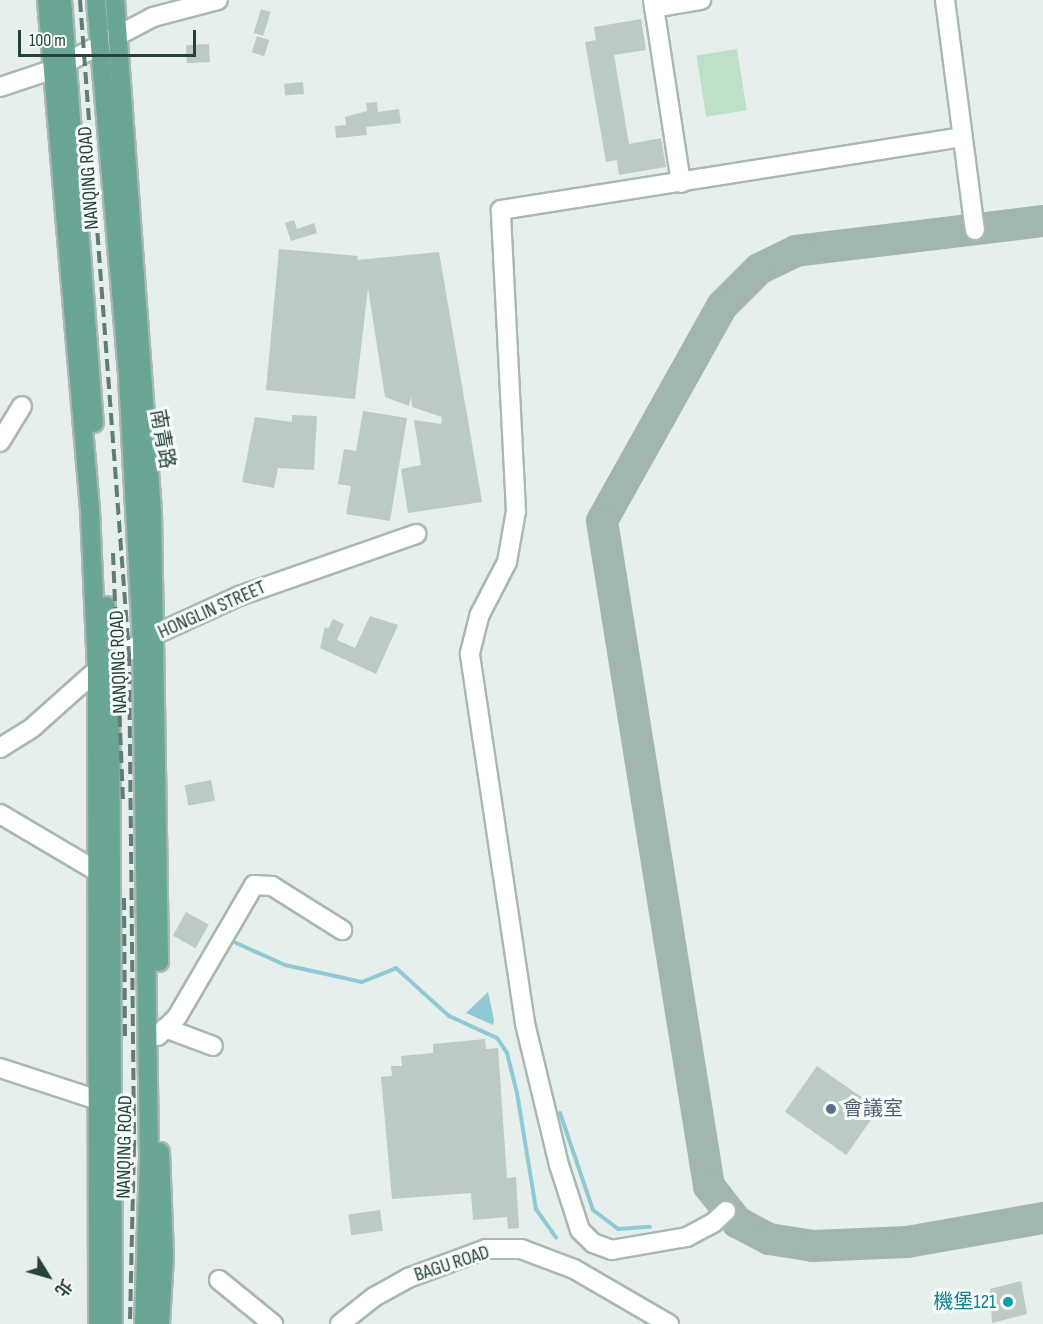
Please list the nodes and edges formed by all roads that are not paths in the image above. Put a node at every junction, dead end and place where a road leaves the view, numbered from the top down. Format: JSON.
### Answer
{"nodes":[{"id":1,"x":47,"y":0,"type":"edge"},
{"id":2,"x":62,"y":0,"type":"edge"},
{"id":3,"x":96,"y":0,"type":"edge"},
{"id":4,"x":115,"y":0,"type":"edge"},
{"id":5,"x":218,"y":0,"type":"edge"},
{"id":6,"x":701,"y":0,"type":"edge"},
{"id":7,"x":945,"y":0,"type":"edge"},
{"id":8,"x":654,"y":4,"type":"edge"},
{"id":9,"x":111,"y":41,"type":"junction"},
{"id":10,"x":61,"y":64,"type":"junction"},
{"id":11,"x":0,"y":87,"type":"edge"},
{"id":12,"x":962,"y":137,"type":"junction"},
{"id":13,"x":681,"y":183,"type":"junction"},
{"id":14,"x":975,"y":230,"type":"dead end"},
{"id":15,"x":128,"y":375,"type":"junction"},
{"id":16,"x":91,"y":376,"type":"junction"},
{"id":17,"x":22,"y":406,"type":"dead end"},
{"id":18,"x":0,"y":442,"type":"edge"},
{"id":19,"x":90,"y":510,"type":"junction"},
{"id":20,"x":152,"y":512,"type":"junction"},
{"id":21,"x":416,"y":534,"type":"dead end"},
{"id":22,"x":149,"y":638,"type":"junction"},
{"id":23,"x":103,"y":666,"type":"junction"},
{"id":24,"x":0,"y":748,"type":"edge"},
{"id":25,"x":0,"y":814,"type":"edge"},
{"id":26,"x":98,"y":872,"type":"junction"},
{"id":27,"x":342,"y":930,"type":"dead end"},
{"id":28,"x":162,"y":1032,"type":"junction"},
{"id":29,"x":213,"y":1046,"type":"dead end"},
{"id":30,"x":97,"y":1060,"type":"junction"},
{"id":31,"x":0,"y":1068,"type":"edge"},
{"id":32,"x":158,"y":1097,"type":"junction"},
{"id":33,"x":95,"y":1099,"type":"junction"},
{"id":34,"x":113,"y":1129,"type":"junction"},
{"id":35,"x":149,"y":1157,"type":"junction"},
{"id":36,"x":726,"y":1211,"type":"dead end"},
{"id":37,"x":219,"y":1280,"type":"dead end"},
{"id":38,"x":342,"y":1323,"type":"edge"},
{"id":39,"x":98,"y":1324,"type":"edge"},
{"id":40,"x":113,"y":1324,"type":"edge"},
{"id":41,"x":144,"y":1324,"type":"edge"},
{"id":42,"x":160,"y":1324,"type":"edge"},
{"id":43,"x":273,"y":1324,"type":"edge"},
{"id":44,"x":669,"y":1324,"type":"edge"}],
"edges":[{"from":1,"to":10,"type":"main road"},
{"from":2,"to":10,"type":"main road","name":"NANQING ROAD"},
{"from":3,"to":9,"type":"main road","name":"NANQING ROAD"},
{"from":4,"to":9,"type":"main road"},
{"from":5,"to":9,"type":"street"},
{"from":6,"to":8,"type":"street"},
{"from":7,"to":12,"type":"street"},
{"from":8,"to":13,"type":"street"},
{"from":9,"to":10,"type":"street"},
{"from":9,"to":15,"type":"main road","name":"NANQING ROAD"},
{"from":9,"to":20,"type":"main road"},
{"from":10,"to":11,"type":"street"},
{"from":10,"to":16,"type":"main road","name":"NANQING ROAD"},
{"from":10,"to":19,"type":"main road"},
{"from":12,"to":13,"type":"street"},
{"from":12,"to":14,"type":"street"},
{"from":13,"to":36,"type":"street"},
{"from":15,"to":20,"type":"main road","name":"南青路"},
{"from":15,"to":22,"type":"main road","name":"NANQING ROAD"},
{"from":16,"to":19,"type":"main road"},
{"from":16,"to":23,"type":"main road","name":"NANQING ROAD"},
{"from":17,"to":18,"type":"street"},
{"from":19,"to":23,"type":"main road"},
{"from":20,"to":22,"type":"main road"},
{"from":21,"to":22,"type":"street","name":"HONGLIN STREET"},
{"from":22,"to":23,"type":"street","name":"HONGLIN STREET"},
{"from":22,"to":28,"type":"main road"},
{"from":22,"to":35,"type":"main road","name":"NANQING ROAD"},
{"from":23,"to":24,"type":"street","name":"HONGLIN STREET"},
{"from":23,"to":26,"type":"main road"},
{"from":23,"to":34,"type":"main road","name":"NANQING ROAD"},
{"from":25,"to":26,"type":"street"},
{"from":26,"to":30,"type":"main road"},
{"from":27,"to":28,"type":"street"},
{"from":28,"to":29,"type":"street"},
{"from":28,"to":32,"type":"main road"},
{"from":30,"to":33,"type":"main road"},
{"from":30,"to":34,"type":"main road"},
{"from":31,"to":33,"type":"street"},
{"from":32,"to":35,"type":"main road"},
{"from":32,"to":42,"type":"main road"},
{"from":33,"to":39,"type":"main road"},
{"from":34,"to":40,"type":"main road","name":"NANQING ROAD"},
{"from":35,"to":41,"type":"main road","name":"NANQING ROAD"},
{"from":37,"to":43,"type":"street"},
{"from":38,"to":44,"type":"street","name":"BAGU ROAD"}]}
